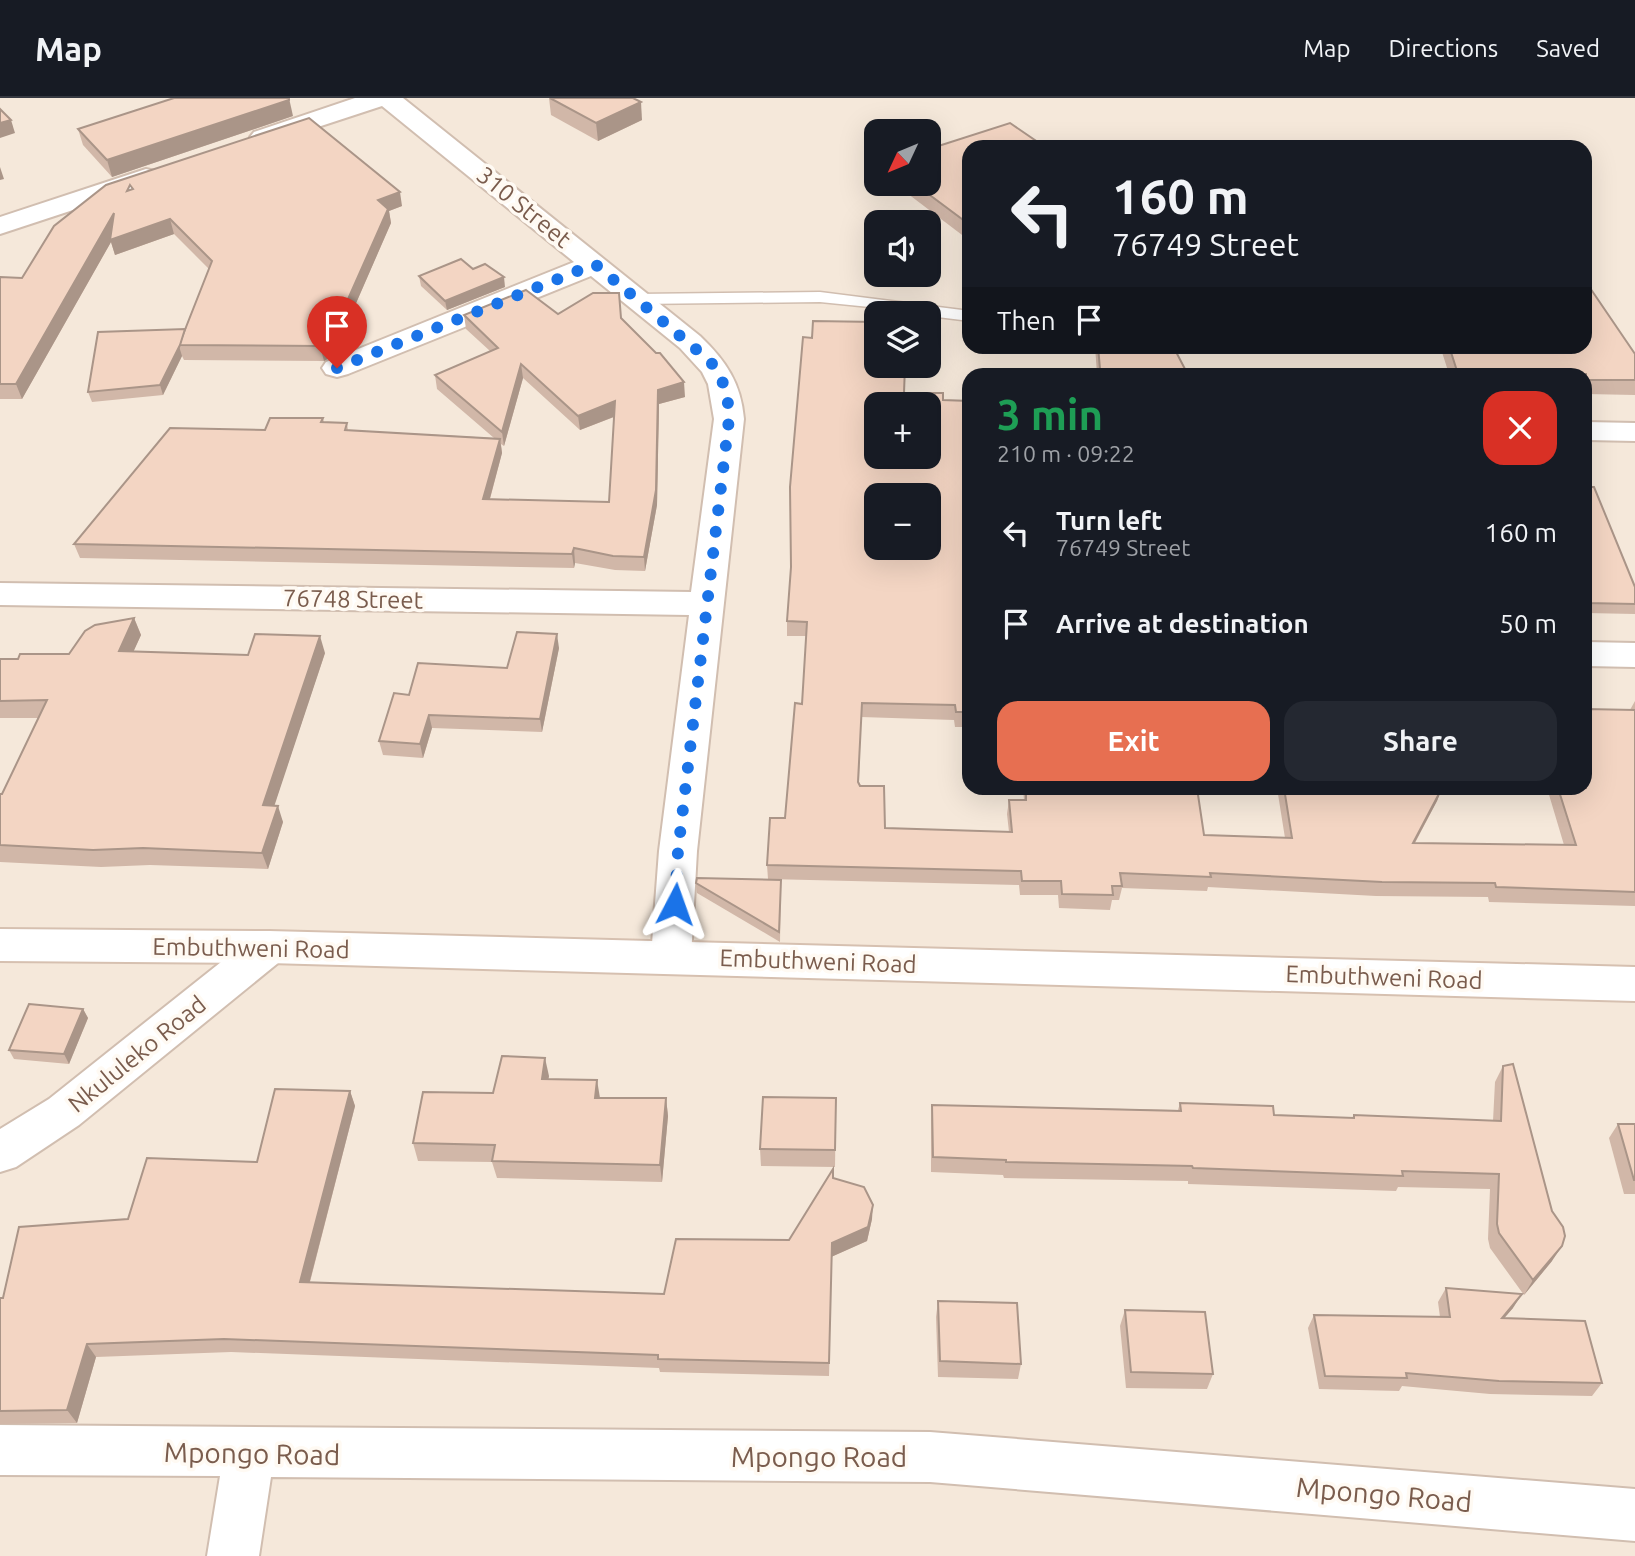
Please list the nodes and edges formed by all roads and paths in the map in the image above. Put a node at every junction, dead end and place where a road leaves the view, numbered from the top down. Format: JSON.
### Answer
{"nodes":[{"id":1,"x":380,"y":98,"type":"edge"},
{"id":2,"x":388,"y":98,"type":"edge"},
{"id":3,"x":236,"y":146,"type":"edge"},
{"id":4,"x":170,"y":168,"type":"edge"},
{"id":5,"x":0,"y":226,"type":"edge"},
{"id":6,"x":595,"y":264,"type":"junction"},
{"id":7,"x":638,"y":299,"type":"junction"},
{"id":8,"x":962,"y":315,"type":"edge"},
{"id":9,"x":337,"y":368,"type":"dead end"},
{"id":10,"x":1592,"y":431,"type":"edge"},
{"id":11,"x":1635,"y":432,"type":"edge"},
{"id":12,"x":0,"y":594,"type":"edge"},
{"id":13,"x":706,"y":604,"type":"junction"},
{"id":14,"x":1592,"y":654,"type":"edge"},
{"id":15,"x":1635,"y":655,"type":"edge"},
{"id":16,"x":0,"y":946,"type":"edge"},
{"id":17,"x":269,"y":947,"type":"junction"},
{"id":18,"x":671,"y":957,"type":"junction"},
{"id":19,"x":1635,"y":984,"type":"edge"},
{"id":20,"x":0,"y":1153,"type":"edge"},
{"id":21,"x":0,"y":1450,"type":"edge"},
{"id":22,"x":249,"y":1454,"type":"junction"},
{"id":23,"x":1635,"y":1515,"type":"edge"},
{"id":24,"x":233,"y":1556,"type":"edge"}],
"edges":[{"from":1,"to":3,"type":"street"},
{"from":2,"to":6,"type":"street","name":"310 Street"},
{"from":4,"to":5,"type":"street"},
{"from":6,"to":7,"type":"street","name":"310 Street"},
{"from":6,"to":9,"type":"street"},
{"from":7,"to":8,"type":"lane"},
{"from":7,"to":13,"type":"street","name":"310 Street"},
{"from":10,"to":11,"type":"street"},
{"from":12,"to":13,"type":"street","name":"76748 Street"},
{"from":13,"to":18,"type":"street","name":"310 Street"},
{"from":14,"to":15,"type":"street"},
{"from":16,"to":17,"type":"street","name":"Embuthweni Road"},
{"from":17,"to":18,"type":"street","name":"Embuthweni Road"},
{"from":17,"to":20,"type":"street","name":"Nkululeko Road"},
{"from":18,"to":19,"type":"street","name":"Embuthweni Road"},
{"from":21,"to":22,"type":"street","name":"Mpongo Road"},
{"from":22,"to":23,"type":"street","name":"Mpongo Road"},
{"from":22,"to":24,"type":"street"}]}
